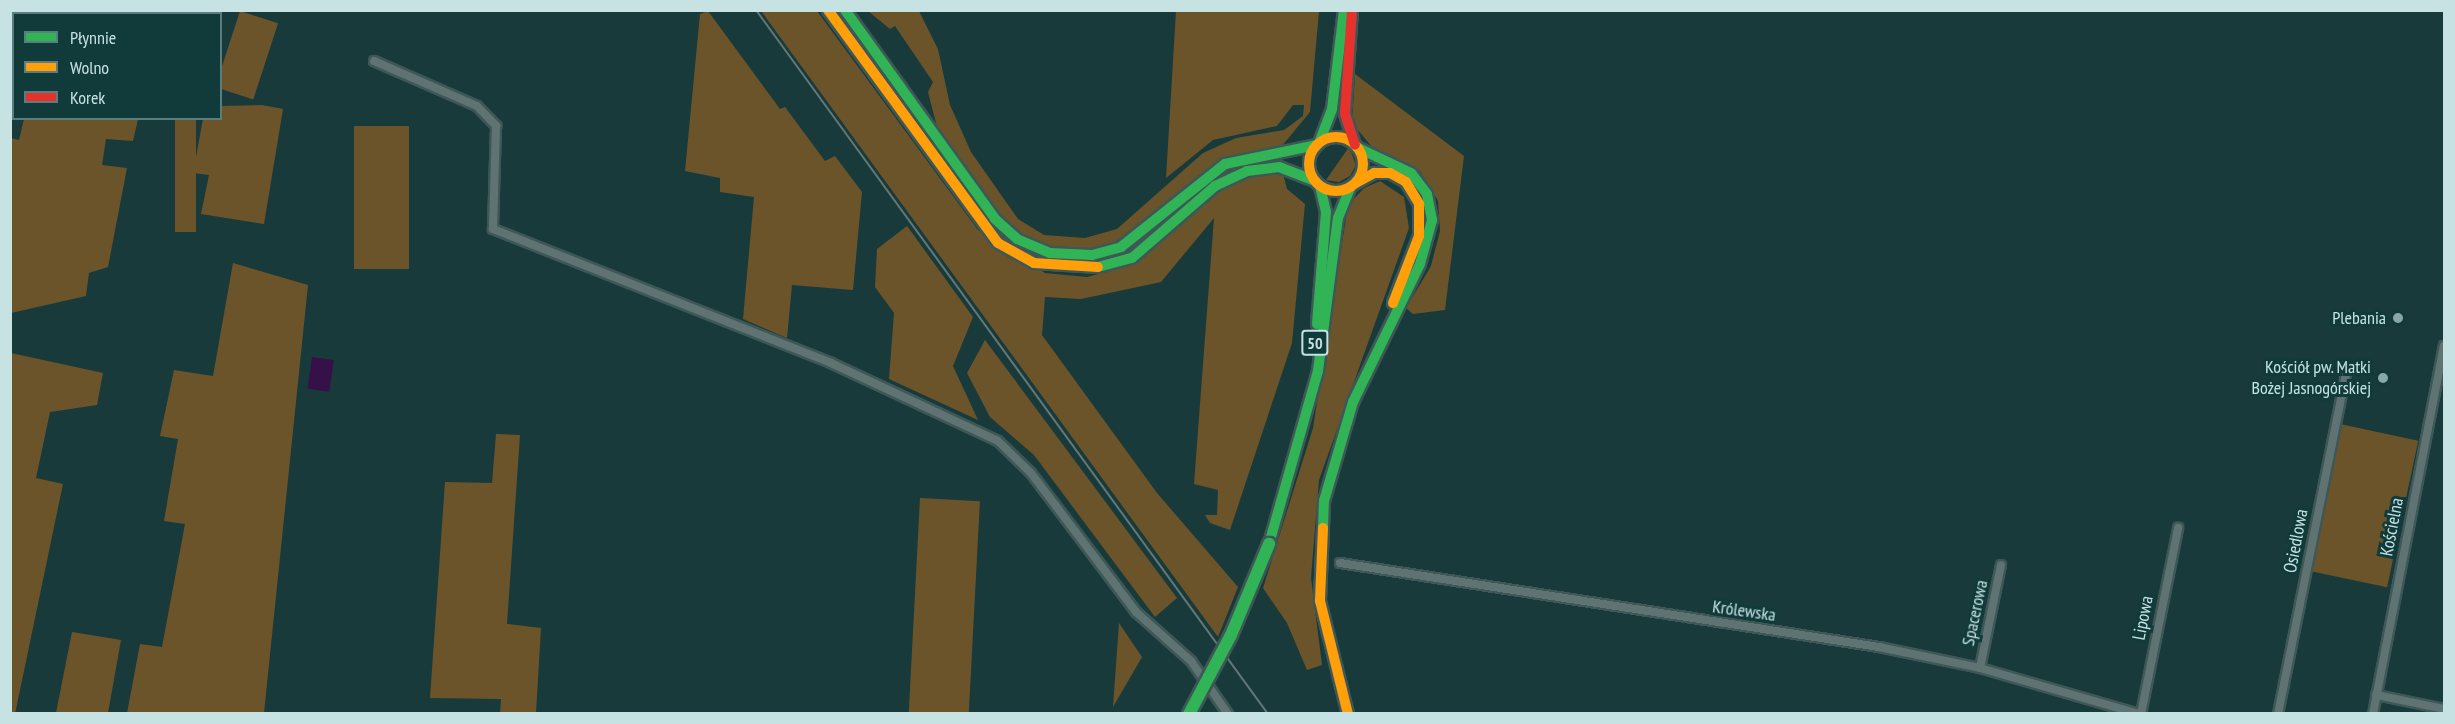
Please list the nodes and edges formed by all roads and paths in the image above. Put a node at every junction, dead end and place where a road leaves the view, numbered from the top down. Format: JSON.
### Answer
{"nodes":[{"id":1,"x":828,"y":10,"type":"edge"},
{"id":2,"x":845,"y":10,"type":"edge"},
{"id":3,"x":1344,"y":10,"type":"edge"},
{"id":4,"x":1352,"y":10,"type":"edge"},
{"id":5,"x":374,"y":61,"type":"dead end"},
{"id":6,"x":1318,"y":144,"type":"junction"},
{"id":7,"x":1357,"y":147,"type":"junction"},
{"id":8,"x":1317,"y":183,"type":"junction"},
{"id":9,"x":1353,"y":185,"type":"junction"},
{"id":10,"x":1386,"y":326,"type":"junction"},
{"id":11,"x":2444,"y":353,"type":"edge"},
{"id":12,"x":2346,"y":375,"type":"dead end"},
{"id":13,"x":1300,"y":441,"type":"junction"},
{"id":14,"x":2178,"y":528,"type":"dead end"},
{"id":15,"x":1340,"y":563,"type":"dead end"},
{"id":16,"x":2001,"y":565,"type":"dead end"},
{"id":17,"x":1980,"y":668,"type":"junction"},
{"id":18,"x":2376,"y":695,"type":"junction"},
{"id":19,"x":2445,"y":709,"type":"edge"},
{"id":20,"x":1189,"y":714,"type":"edge"},
{"id":21,"x":1228,"y":714,"type":"edge"},
{"id":22,"x":1348,"y":714,"type":"edge"},
{"id":23,"x":2140,"y":714,"type":"edge"},
{"id":24,"x":2278,"y":714,"type":"edge"},
{"id":25,"x":2373,"y":714,"type":"edge"}],
"edges":[{"from":1,"to":8,"type":"main road"},
{"from":2,"to":6,"type":"main road"},
{"from":3,"to":6,"type":"main road","number":"50"},
{"from":4,"to":7,"type":"main road","number":"50"},
{"from":5,"to":21,"type":"street"},
{"from":6,"to":7,"type":"main road"},
{"from":6,"to":8,"type":"main road","number":"50"},
{"from":7,"to":9,"type":"main road","number":"50"},
{"from":7,"to":10,"type":"main road"},
{"from":8,"to":9,"type":"main road"},
{"from":8,"to":13,"type":"main road","number":"50"},
{"from":9,"to":10,"type":"main road"},
{"from":9,"to":13,"type":"main road","number":"50"},
{"from":10,"to":22,"type":"main road"},
{"from":11,"to":18,"type":"street","name":"Kościelna"},
{"from":12,"to":24,"type":"street","name":"Osiedlowa"},
{"from":13,"to":20,"type":"main road","number":"50","bridge":true},
{"from":14,"to":23,"type":"street","name":"Lipowa"},
{"from":15,"to":17,"type":"street","name":"Królewska"},
{"from":16,"to":17,"type":"street","name":"Spacerowa"},
{"from":17,"to":23,"type":"street","name":"Królewska"},
{"from":18,"to":19,"type":"street"},
{"from":18,"to":25,"type":"street","name":"Kościelna"}]}
